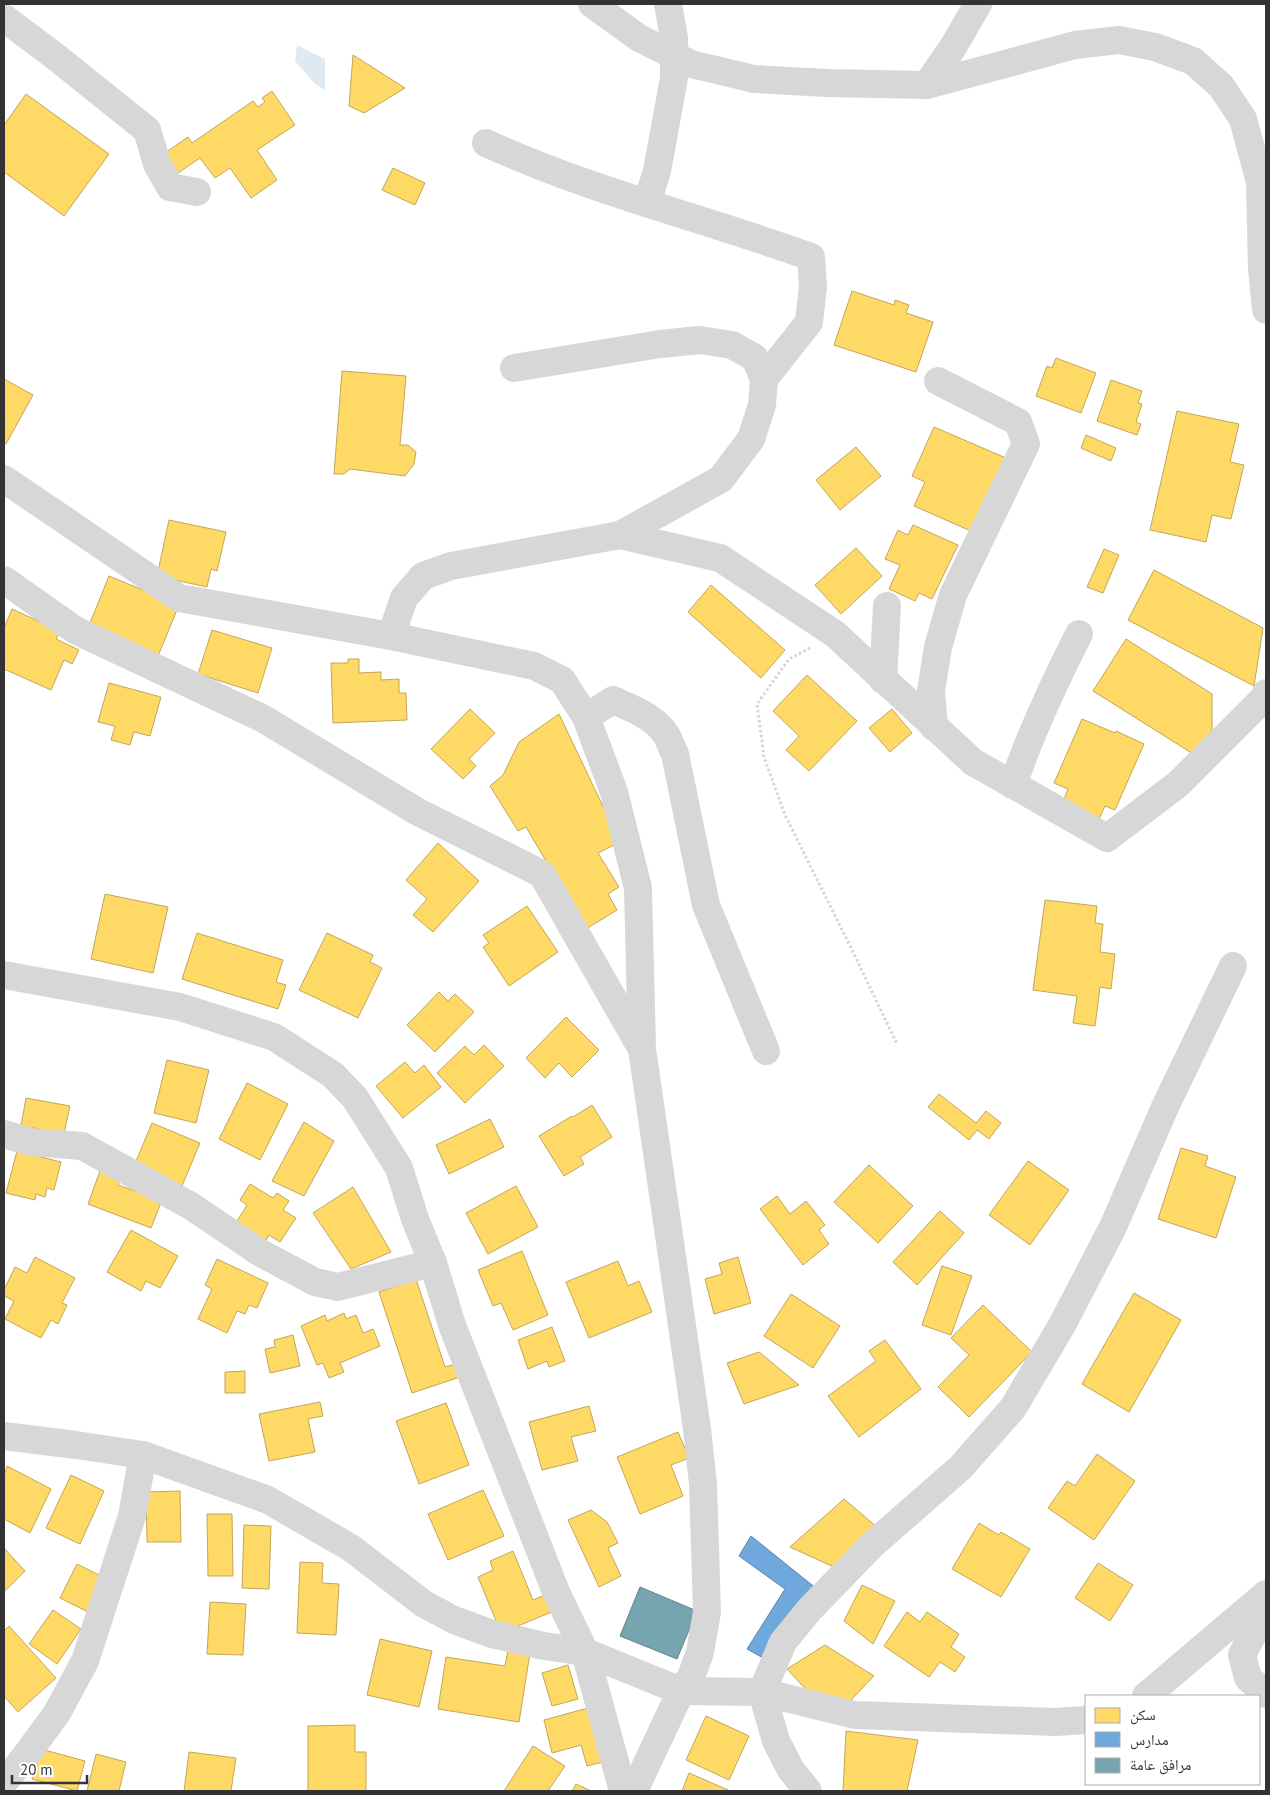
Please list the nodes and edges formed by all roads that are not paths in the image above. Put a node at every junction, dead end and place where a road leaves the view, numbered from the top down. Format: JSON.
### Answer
{"nodes":[{"id":1,"x":592,"y":4,"type":"edge"},
{"id":2,"x":668,"y":4,"type":"edge"},
{"id":3,"x":978,"y":4,"type":"edge"},
{"id":4,"x":4,"y":18,"type":"edge"},
{"id":5,"x":674,"y":56,"type":"junction"},
{"id":6,"x":928,"y":85,"type":"junction"},
{"id":7,"x":486,"y":143,"type":"dead end"},
{"id":8,"x":197,"y":192,"type":"dead end"},
{"id":9,"x":647,"y":203,"type":"junction"},
{"id":10,"x":1266,"y":310,"type":"edge"},
{"id":11,"x":514,"y":368,"type":"dead end"},
{"id":12,"x":764,"y":380,"type":"junction"},
{"id":13,"x":938,"y":381,"type":"dead end"},
{"id":14,"x":4,"y":480,"type":"edge"},
{"id":15,"x":620,"y":535,"type":"junction"},
{"id":16,"x":4,"y":580,"type":"edge"},
{"id":17,"x":887,"y":606,"type":"dead end"},
{"id":18,"x":1079,"y":634,"type":"dead end"},
{"id":19,"x":391,"y":636,"type":"junction"},
{"id":20,"x":883,"y":680,"type":"junction"},
{"id":21,"x":1266,"y":693,"type":"edge"},
{"id":22,"x":586,"y":717,"type":"junction"},
{"id":23,"x":934,"y":727,"type":"junction"},
{"id":24,"x":1013,"y":785,"type":"junction"},
{"id":25,"x":1233,"y":966,"type":"dead end"},
{"id":26,"x":4,"y":975,"type":"edge"},
{"id":27,"x":642,"y":1049,"type":"junction"},
{"id":28,"x":766,"y":1052,"type":"dead end"},
{"id":29,"x":4,"y":1134,"type":"edge"},
{"id":30,"x":433,"y":1263,"type":"junction"},
{"id":31,"x":4,"y":1436,"type":"edge"},
{"id":32,"x":143,"y":1455,"type":"junction"},
{"id":33,"x":1266,"y":1596,"type":"edge"},
{"id":34,"x":585,"y":1652,"type":"junction"},
{"id":35,"x":681,"y":1690,"type":"junction"},
{"id":36,"x":762,"y":1692,"type":"junction"},
{"id":37,"x":1266,"y":1694,"type":"edge"},
{"id":38,"x":1147,"y":1695,"type":"edge"},
{"id":39,"x":1085,"y":1720,"type":"edge"},
{"id":40,"x":4,"y":1782,"type":"edge"},
{"id":41,"x":623,"y":1791,"type":"edge"},
{"id":42,"x":634,"y":1791,"type":"edge"},
{"id":43,"x":808,"y":1791,"type":"edge"}],
"edges":[{"from":1,"to":5,"type":"street"},
{"from":2,"to":5,"type":"street"},
{"from":3,"to":6,"type":"street"},
{"from":4,"to":8,"type":"street"},
{"from":5,"to":6,"type":"street"},
{"from":5,"to":9,"type":"street"},
{"from":6,"to":10,"type":"street"},
{"from":7,"to":9,"type":"street"},
{"from":9,"to":12,"type":"street"},
{"from":11,"to":12,"type":"street"},
{"from":12,"to":15,"type":"street"},
{"from":13,"to":23,"type":"street"},
{"from":14,"to":19,"type":"street"},
{"from":15,"to":19,"type":"street"},
{"from":15,"to":20,"type":"street"},
{"from":16,"to":27,"type":"street"},
{"from":17,"to":20,"type":"street"},
{"from":18,"to":24,"type":"street"},
{"from":19,"to":22,"type":"street"},
{"from":20,"to":23,"type":"street"},
{"from":21,"to":24,"type":"street"},
{"from":22,"to":27,"type":"street"},
{"from":22,"to":28,"type":"street"},
{"from":23,"to":24,"type":"street"},
{"from":25,"to":36,"type":"street"},
{"from":26,"to":30,"type":"street"},
{"from":27,"to":35,"type":"street"},
{"from":29,"to":30,"type":"street"},
{"from":30,"to":34,"type":"street"},
{"from":31,"to":32,"type":"street"},
{"from":32,"to":34,"type":"street"},
{"from":32,"to":40,"type":"street"},
{"from":33,"to":37,"type":"street"},
{"from":33,"to":38,"type":"street"},
{"from":34,"to":35,"type":"street"},
{"from":34,"to":41,"type":"street"},
{"from":35,"to":36,"type":"street"},
{"from":35,"to":42,"type":"street"},
{"from":36,"to":39,"type":"street"},
{"from":36,"to":43,"type":"street"}]}
